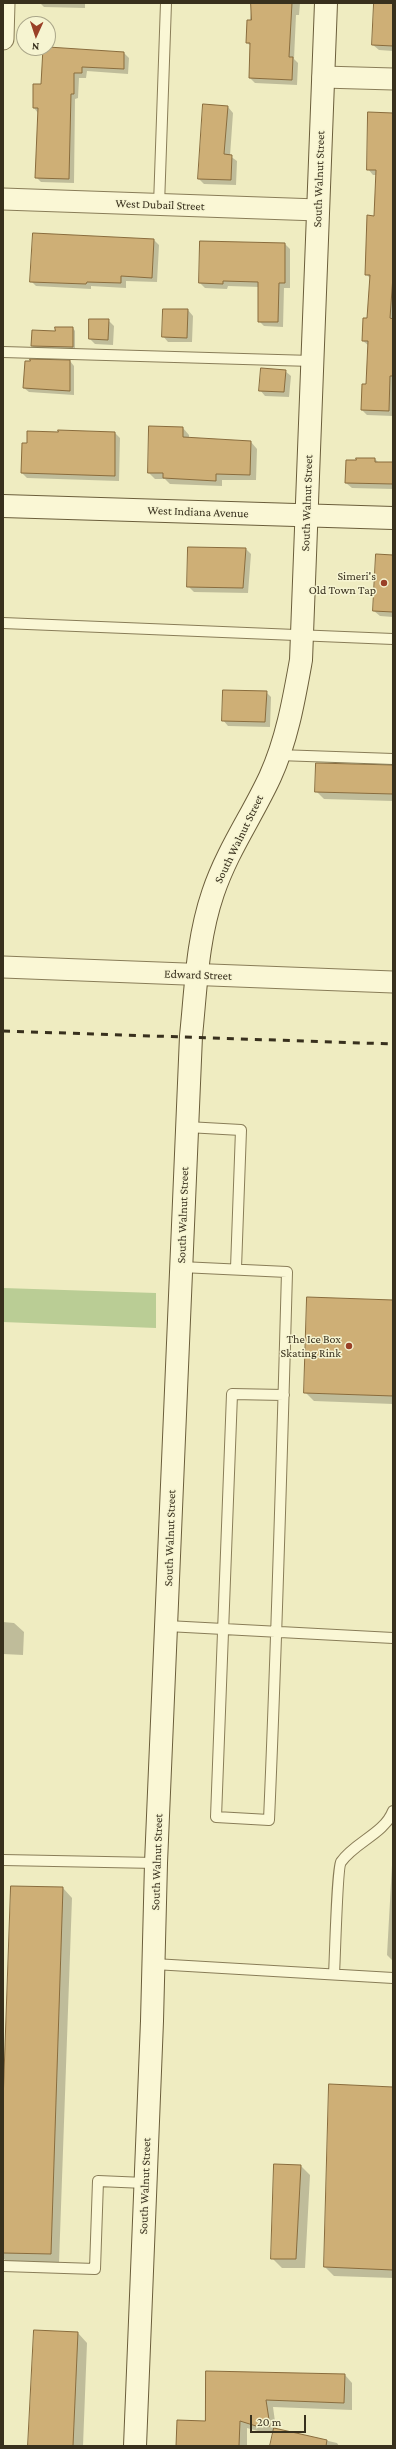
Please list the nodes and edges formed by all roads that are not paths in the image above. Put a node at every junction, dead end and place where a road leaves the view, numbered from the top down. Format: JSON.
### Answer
{"nodes":[{"id":1,"x":4,"y":3,"type":"edge"},
{"id":2,"x":166,"y":3,"type":"edge"},
{"id":3,"x":326,"y":3,"type":"edge"},
{"id":4,"x":3,"y":39,"type":"edge"},
{"id":5,"x":323,"y":77,"type":"junction"},
{"id":6,"x":393,"y":79,"type":"edge"},
{"id":7,"x":3,"y":199,"type":"edge"},
{"id":8,"x":159,"y":205,"type":"junction"},
{"id":9,"x":318,"y":210,"type":"junction"},
{"id":10,"x":3,"y":352,"type":"edge"},
{"id":11,"x":312,"y":361,"type":"junction"},
{"id":12,"x":3,"y":506,"type":"edge"},
{"id":13,"x":306,"y":515,"type":"junction"},
{"id":14,"x":393,"y":518,"type":"edge"},
{"id":15,"x":3,"y":623,"type":"edge"},
{"id":16,"x":301,"y":636,"type":"junction"},
{"id":17,"x":393,"y":639,"type":"edge"},
{"id":18,"x":278,"y":755,"type":"junction"},
{"id":19,"x":393,"y":759,"type":"edge"},
{"id":20,"x":3,"y":967,"type":"edge"},
{"id":21,"x":197,"y":976,"type":"junction"},
{"id":22,"x":393,"y":982,"type":"edge"},
{"id":23,"x":187,"y":1128,"type":"junction"},
{"id":24,"x":181,"y":1267,"type":"junction"},
{"id":25,"x":236,"y":1268,"type":"junction"},
{"id":26,"x":284,"y":1395,"type":"junction"},
{"id":27,"x":167,"y":1626,"type":"junction"},
{"id":28,"x":223,"y":1629,"type":"junction"},
{"id":29,"x":277,"y":1631,"type":"junction"},
{"id":30,"x":393,"y":1638,"type":"edge"},
{"id":31,"x":393,"y":1811,"type":"edge"},
{"id":32,"x":3,"y":1860,"type":"edge"},
{"id":33,"x":156,"y":1863,"type":"junction"},
{"id":34,"x":154,"y":1964,"type":"junction"},
{"id":35,"x":334,"y":1974,"type":"junction"},
{"id":36,"x":393,"y":1978,"type":"edge"},
{"id":37,"x":145,"y":2183,"type":"junction"},
{"id":38,"x":3,"y":2266,"type":"edge"},
{"id":39,"x":135,"y":2446,"type":"edge"}],
"edges":[{"from":1,"to":4,"type":"street"},
{"from":2,"to":8,"type":"lane"},
{"from":3,"to":5,"type":"street","name":"South Walnut Street"},
{"from":5,"to":6,"type":"street"},
{"from":5,"to":9,"type":"street","name":"South Walnut Street"},
{"from":7,"to":8,"type":"street","name":"West Dubail Street"},
{"from":8,"to":9,"type":"street","name":"West Dubail Street"},
{"from":9,"to":11,"type":"street","name":"South Walnut Street"},
{"from":10,"to":11,"type":"lane"},
{"from":11,"to":13,"type":"street","name":"South Walnut Street"},
{"from":12,"to":13,"type":"street","name":"West Indiana Avenue"},
{"from":13,"to":14,"type":"street","name":"West Indiana Avenue"},
{"from":13,"to":16,"type":"street","name":"South Walnut Street"},
{"from":15,"to":16,"type":"lane"},
{"from":16,"to":17,"type":"lane"},
{"from":16,"to":18,"type":"street","name":"South Walnut Street"},
{"from":18,"to":19,"type":"lane"},
{"from":18,"to":21,"type":"street","name":"South Walnut Street"},
{"from":20,"to":21,"type":"street","name":"Edward Street"},
{"from":21,"to":22,"type":"street","name":"Edward Street"},
{"from":21,"to":23,"type":"street","name":"South Walnut Street"},
{"from":23,"to":24,"type":"street","name":"South Walnut Street"},
{"from":23,"to":25,"type":"lane"},
{"from":24,"to":25,"type":"lane"},
{"from":24,"to":27,"type":"street","name":"South Walnut Street"},
{"from":25,"to":26,"type":"lane"},
{"from":26,"to":28,"type":"lane"},
{"from":26,"to":29,"type":"lane"},
{"from":27,"to":28,"type":"lane"},
{"from":27,"to":33,"type":"street","name":"South Walnut Street"},
{"from":28,"to":29,"type":"lane"},
{"from":28,"to":29,"type":"lane"},
{"from":29,"to":30,"type":"lane"},
{"from":31,"to":35,"type":"lane"},
{"from":32,"to":33,"type":"lane"},
{"from":33,"to":34,"type":"street","name":"South Walnut Street"},
{"from":34,"to":35,"type":"lane"},
{"from":34,"to":37,"type":"street","name":"South Walnut Street"},
{"from":35,"to":36,"type":"lane"},
{"from":37,"to":38,"type":"lane"},
{"from":37,"to":39,"type":"street","name":"South Walnut Street"}]}
